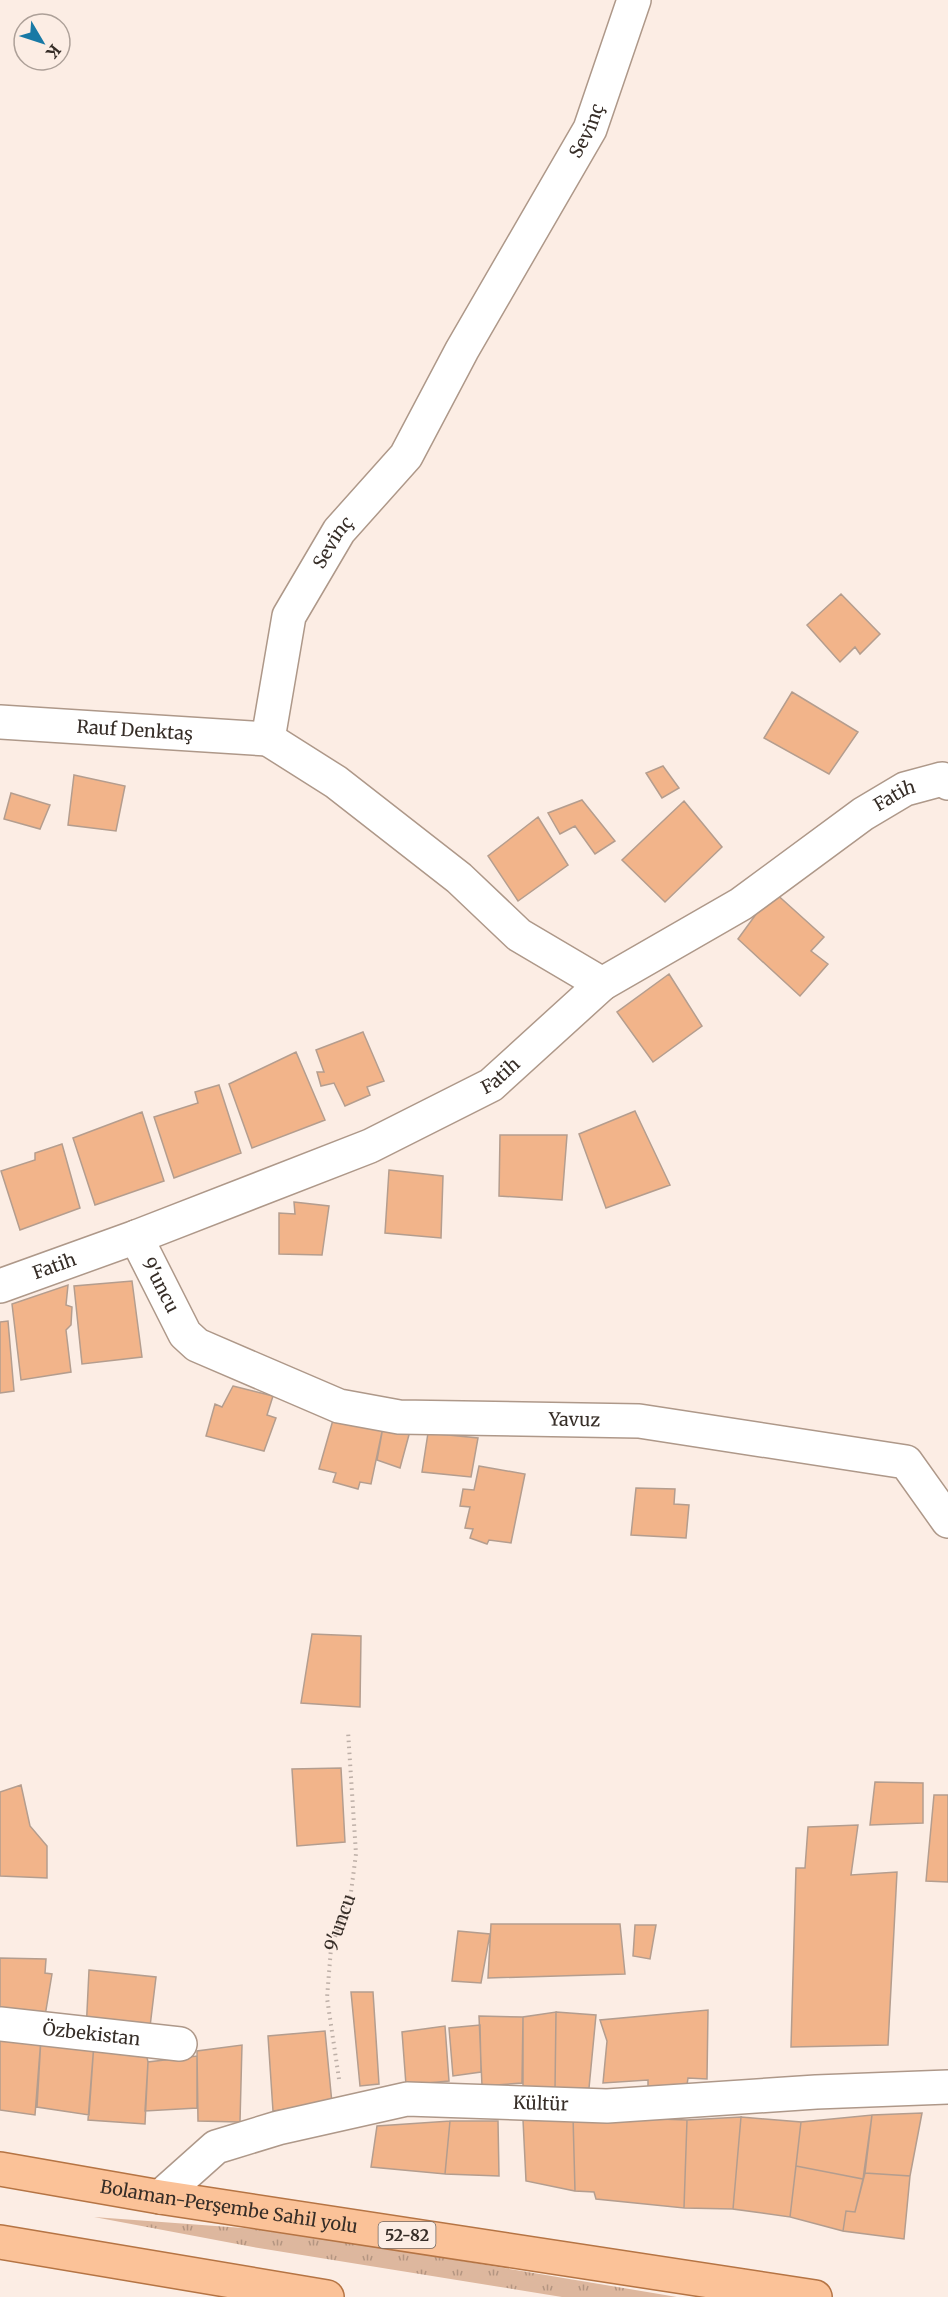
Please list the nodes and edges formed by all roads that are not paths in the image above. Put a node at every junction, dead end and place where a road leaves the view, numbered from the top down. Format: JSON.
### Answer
{"nodes":[{"id":1,"x":634,"y":0,"type":"edge"},
{"id":2,"x":0,"y":722,"type":"edge"},
{"id":3,"x":268,"y":739,"type":"junction"},
{"id":4,"x":948,"y":783,"type":"edge"},
{"id":5,"x":602,"y":984,"type":"junction"},
{"id":6,"x":136,"y":1237,"type":"junction"},
{"id":7,"x":0,"y":1286,"type":"edge"},
{"id":8,"x":185,"y":1334,"type":"joint"},
{"id":9,"x":948,"y":1521,"type":"edge"},
{"id":10,"x":0,"y":2024,"type":"edge"},
{"id":11,"x":180,"y":2044,"type":"dead end"},
{"id":12,"x":948,"y":2087,"type":"edge"},
{"id":13,"x":0,"y":2169,"type":"edge"},
{"id":14,"x":160,"y":2197,"type":"junction"},
{"id":15,"x":0,"y":2242,"type":"edge"},
{"id":16,"x":327,"y":2297,"type":"edge"},
{"id":17,"x":815,"y":2297,"type":"edge"}],
"edges":[{"from":1,"to":3,"type":"street","name":"Sevinç"},
{"from":2,"to":3,"type":"street","name":"Rauf Denktaş"},
{"from":3,"to":5,"type":"street"},
{"from":4,"to":5,"type":"street","name":"Fatih"},
{"from":5,"to":6,"type":"street","name":"Fatih"},
{"from":6,"to":7,"type":"street","name":"Fatih"},
{"from":6,"to":8,"type":"street","name":"9'uncu"},
{"from":8,"to":9,"type":"street","name":"Yavuz"},
{"from":10,"to":11,"type":"street","name":"Özbekistan"},
{"from":12,"to":14,"type":"street","name":"Kültür"},
{"from":13,"to":14,"type":"main road","name":"Bolaman-Perşembe Sahil yolu","number":"52-82"},
{"from":14,"to":17,"type":"main road","name":"Bolaman-Perşembe Sahil yolu","number":"52-82"},
{"from":15,"to":16,"type":"main road"}]}
